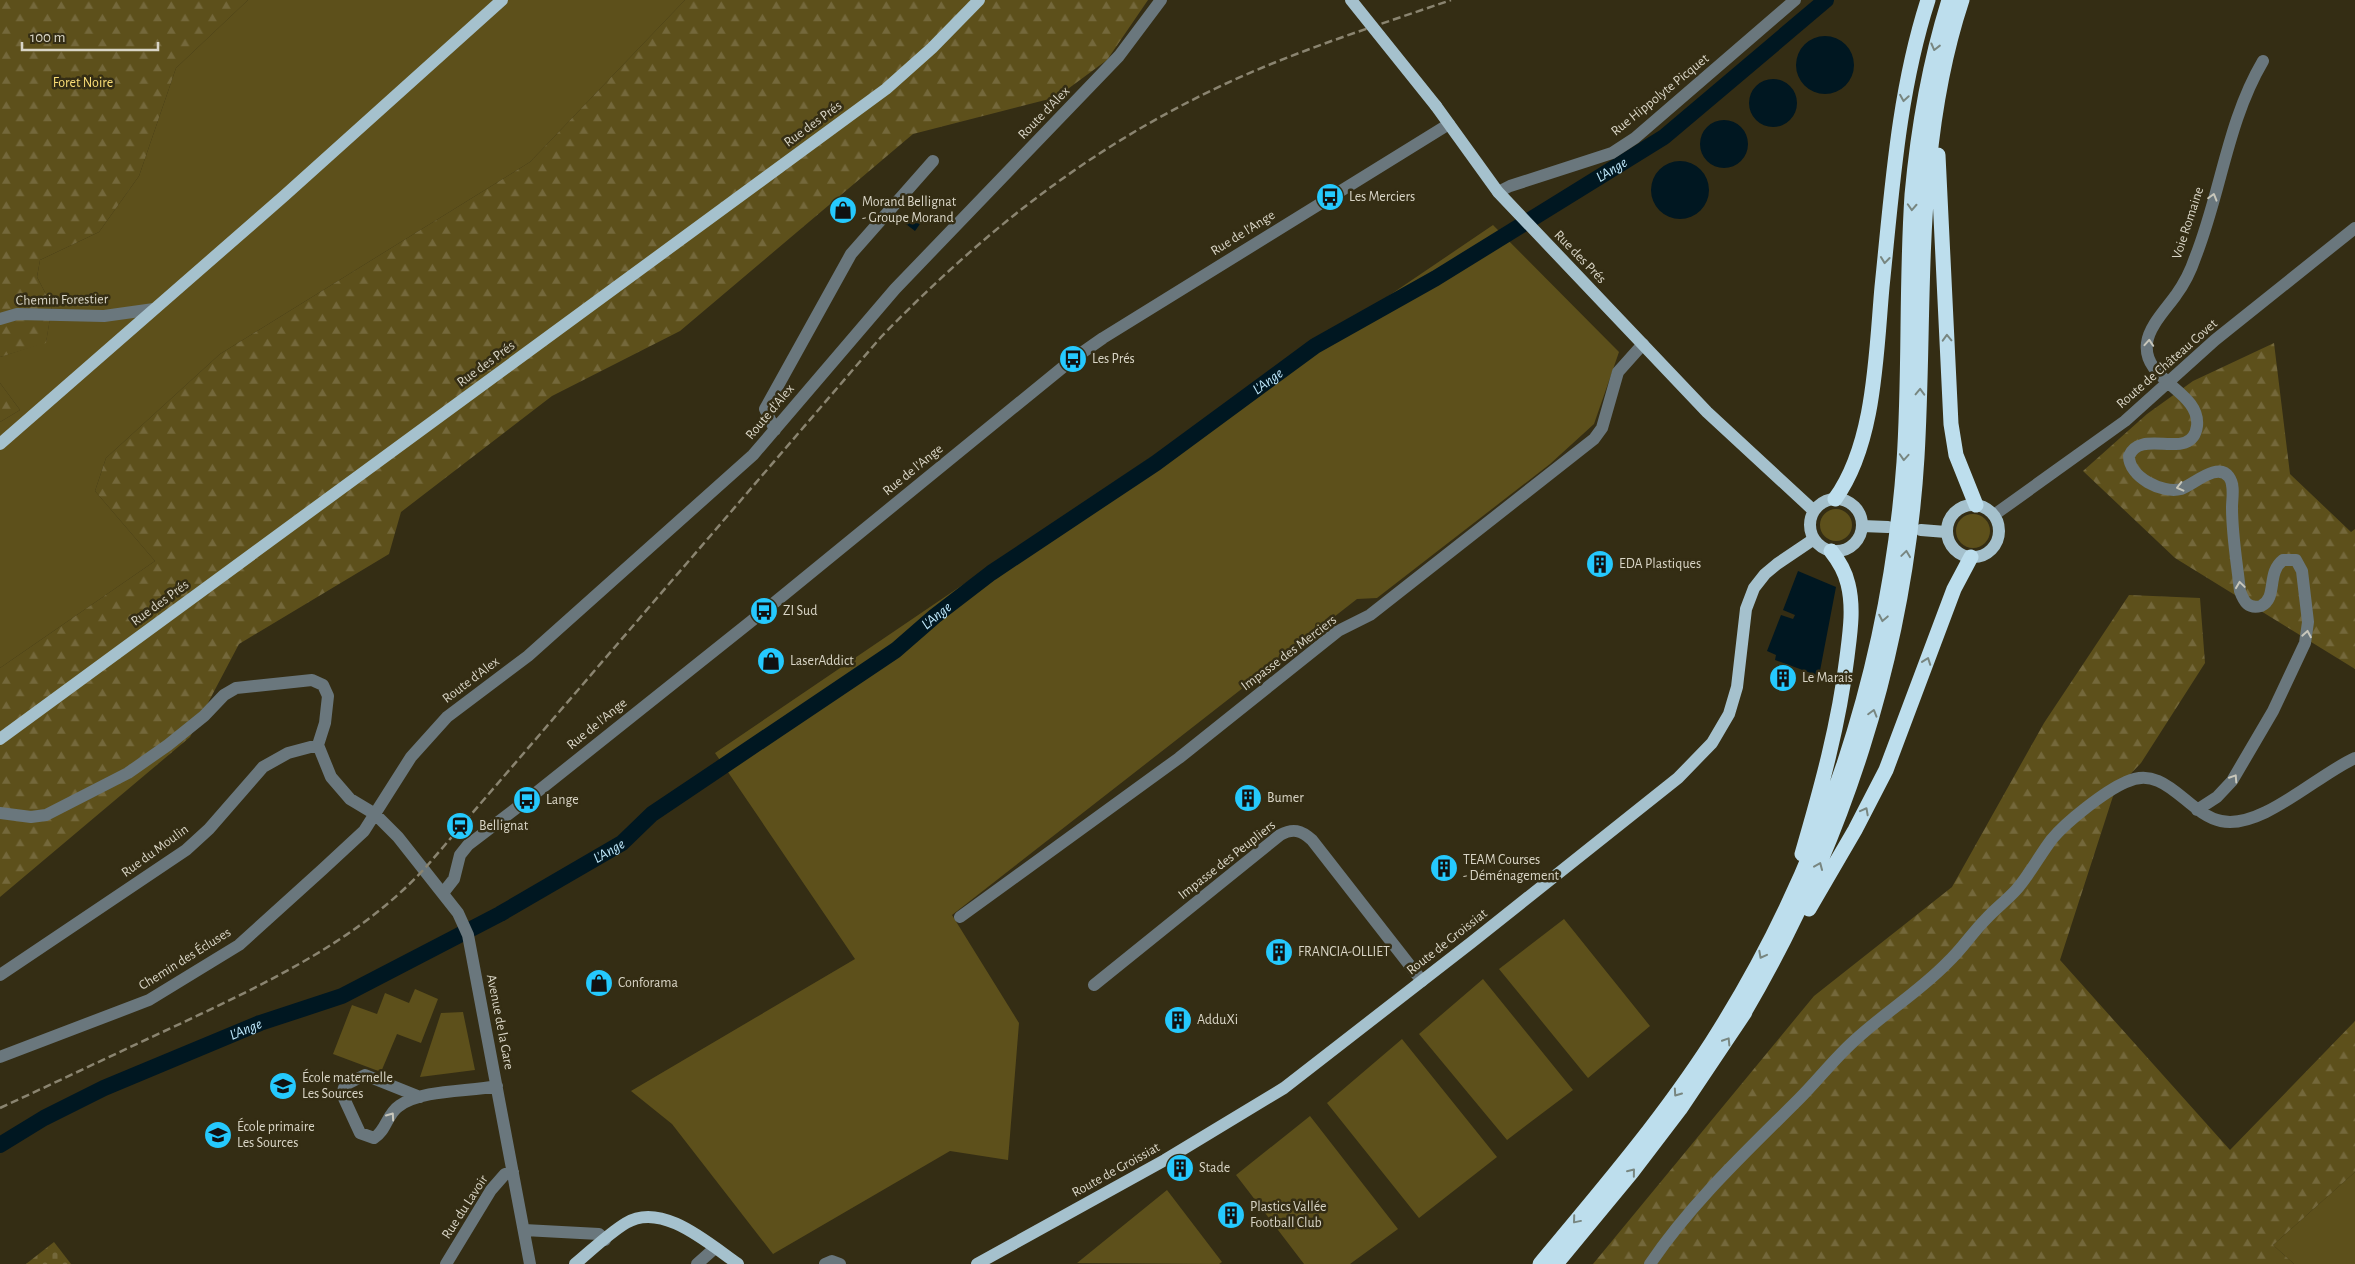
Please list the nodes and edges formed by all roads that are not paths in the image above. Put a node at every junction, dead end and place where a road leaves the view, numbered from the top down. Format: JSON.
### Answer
{"nodes":[{"id":1,"x":502,"y":0,"type":"edge"},
{"id":2,"x":979,"y":0,"type":"edge"},
{"id":3,"x":1161,"y":0,"type":"edge"},
{"id":4,"x":1351,"y":0,"type":"edge"},
{"id":5,"x":1795,"y":0,"type":"edge"},
{"id":6,"x":1928,"y":0,"type":"edge"},
{"id":7,"x":1949,"y":0,"type":"edge"},
{"id":8,"x":1962,"y":0,"type":"edge"},
{"id":9,"x":2263,"y":61,"type":"dead end"},
{"id":10,"x":1938,"y":98,"type":"junction"},
{"id":11,"x":1449,"y":124,"type":"junction"},
{"id":12,"x":933,"y":161,"type":"dead end"},
{"id":13,"x":1498,"y":192,"type":"junction"},
{"id":14,"x":2355,"y":228,"type":"edge"},
{"id":15,"x":154,"y":309,"type":"junction"},
{"id":16,"x":0,"y":319,"type":"edge"},
{"id":17,"x":1643,"y":344,"type":"junction"},
{"id":18,"x":2169,"y":384,"type":"junction"},
{"id":19,"x":775,"y":430,"type":"junction"},
{"id":20,"x":0,"y":444,"type":"edge"},
{"id":21,"x":1835,"y":499,"type":"junction"},
{"id":22,"x":1976,"y":505,"type":"junction"},
{"id":23,"x":1814,"y":510,"type":"junction"},
{"id":24,"x":1994,"y":516,"type":"junction"},
{"id":25,"x":1862,"y":526,"type":"junction"},
{"id":26,"x":1888,"y":527,"type":"dead end"},
{"id":27,"x":1921,"y":530,"type":"dead end"},
{"id":28,"x":1946,"y":532,"type":"junction"},
{"id":29,"x":1814,"y":539,"type":"junction"},
{"id":30,"x":1831,"y":551,"type":"junction"},
{"id":31,"x":1971,"y":557,"type":"junction"},
{"id":32,"x":0,"y":739,"type":"edge"},
{"id":33,"x":318,"y":745,"type":"junction"},
{"id":34,"x":2355,"y":758,"type":"edge"},
{"id":35,"x":2197,"y":810,"type":"junction"},
{"id":36,"x":0,"y":813,"type":"edge"},
{"id":37,"x":375,"y":814,"type":"junction"},
{"id":38,"x":443,"y":893,"type":"junction"},
{"id":39,"x":1785,"y":912,"type":"junction"},
{"id":40,"x":960,"y":917,"type":"dead end"},
{"id":41,"x":0,"y":975,"type":"edge"},
{"id":42,"x":1422,"y":981,"type":"junction"},
{"id":43,"x":1094,"y":985,"type":"dead end"},
{"id":44,"x":1741,"y":1018,"type":"junction"},
{"id":45,"x":0,"y":1057,"type":"edge"},
{"id":46,"x":497,"y":1086,"type":"junction"},
{"id":47,"x":420,"y":1097,"type":"junction"},
{"id":48,"x":513,"y":1172,"type":"junction"},
{"id":49,"x":524,"y":1230,"type":"junction"},
{"id":50,"x":605,"y":1240,"type":"junction"},
{"id":51,"x":714,"y":1248,"type":"junction"},
{"id":52,"x":446,"y":1264,"type":"edge"},
{"id":53,"x":530,"y":1264,"type":"edge"},
{"id":54,"x":575,"y":1264,"type":"edge"},
{"id":55,"x":697,"y":1264,"type":"edge"},
{"id":56,"x":738,"y":1264,"type":"edge"},
{"id":57,"x":825,"y":1264,"type":"edge"},
{"id":58,"x":840,"y":1264,"type":"edge"},
{"id":59,"x":977,"y":1264,"type":"edge"},
{"id":60,"x":1540,"y":1264,"type":"edge"},
{"id":61,"x":1556,"y":1264,"type":"edge"},
{"id":62,"x":1650,"y":1264,"type":"edge"}],
"edges":[{"from":1,"to":15,"type":"main road"},
{"from":2,"to":32,"type":"main road","name":"Rue des Prés"},
{"from":3,"to":19,"type":"street","name":"Route d'Alex"},
{"from":4,"to":11,"type":"main road","name":"Rue des Prés","bridge":true},
{"from":5,"to":13,"type":"street","name":"Rue Hippolyte Picquet"},
{"from":6,"to":21,"type":"highway","one_way":true},
{"from":7,"to":39,"type":"highway","one_way":true},
{"from":8,"to":10,"type":"highway"},
{"from":18,"to":9,"type":"street","name":"Voie Romaine","one_way":true},
{"from":22,"to":10,"type":"highway","one_way":true},
{"from":44,"to":10,"type":"highway","one_way":true},
{"from":11,"to":13,"type":"main road","name":"Rue des Prés"},
{"from":11,"to":38,"type":"street","name":"Rue de l'Ange"},
{"from":12,"to":19,"type":"street"},
{"from":13,"to":17,"type":"main road","name":"Rue des Prés"},
{"from":14,"to":18,"type":"street","name":"Route de Château Covet"},
{"from":15,"to":16,"type":"street","name":"Chemin Forestier"},
{"from":15,"to":20,"type":"main road"},
{"from":17,"to":23,"type":"main road","name":"Rue des Prés"},
{"from":17,"to":40,"type":"street","name":"Impasse des Merciers"},
{"from":18,"to":24,"type":"street","name":"Route de Château Covet"},
{"from":35,"to":18,"type":"street","name":"Voie Romaine","one_way":true},
{"from":19,"to":37,"type":"street","name":"Route d'Alex"},
{"from":21,"to":23,"type":"main road"},
{"from":21,"to":25,"type":"main road"},
{"from":22,"to":24,"type":"main road"},
{"from":22,"to":28,"type":"main road"},
{"from":23,"to":29,"type":"main road"},
{"from":24,"to":31,"type":"main road"},
{"from":25,"to":26,"type":"main road"},
{"from":25,"to":30,"type":"main road"},
{"from":27,"to":28,"type":"main road"},
{"from":28,"to":31,"type":"main road"},
{"from":29,"to":30,"type":"main road"},
{"from":29,"to":42,"type":"main road","name":"Route de Groissiat"},
{"from":30,"to":39,"type":"highway"},
{"from":44,"to":31,"type":"highway","one_way":true},
{"from":33,"to":36,"type":"street"},
{"from":33,"to":37,"type":"street","name":"Avenue de la Gare"},
{"from":33,"to":41,"type":"street","name":"Rue du Moulin"},
{"from":34,"to":35,"type":"street"},
{"from":35,"to":62,"type":"street"},
{"from":37,"to":38,"type":"street","name":"Avenue de la Gare"},
{"from":37,"to":45,"type":"street","name":"Chemin des Écluses"},
{"from":38,"to":46,"type":"street","name":"Avenue de la Gare"},
{"from":39,"to":60,"type":"highway","one_way":true},
{"from":42,"to":43,"type":"street","name":"Impasse des Peupliers"},
{"from":42,"to":59,"type":"main road","name":"Route de Groissiat"},
{"from":61,"to":44,"type":"highway","one_way":true},
{"from":46,"to":47,"type":"street"},
{"from":46,"to":48,"type":"street","name":"Avenue de la Gare"},
{"from":47,"to":47,"type":"street","one_way":true},
{"from":48,"to":49,"type":"street","name":"Avenue de la Gare"},
{"from":48,"to":52,"type":"street","name":"Rue du Lavoir"},
{"from":49,"to":50,"type":"street"},
{"from":49,"to":53,"type":"street","name":"Avenue de la Gare"},
{"from":50,"to":51,"type":"main road"},
{"from":50,"to":54,"type":"main road"},
{"from":51,"to":55,"type":"street"},
{"from":51,"to":56,"type":"main road"},
{"from":57,"to":58,"type":"street"}]}
